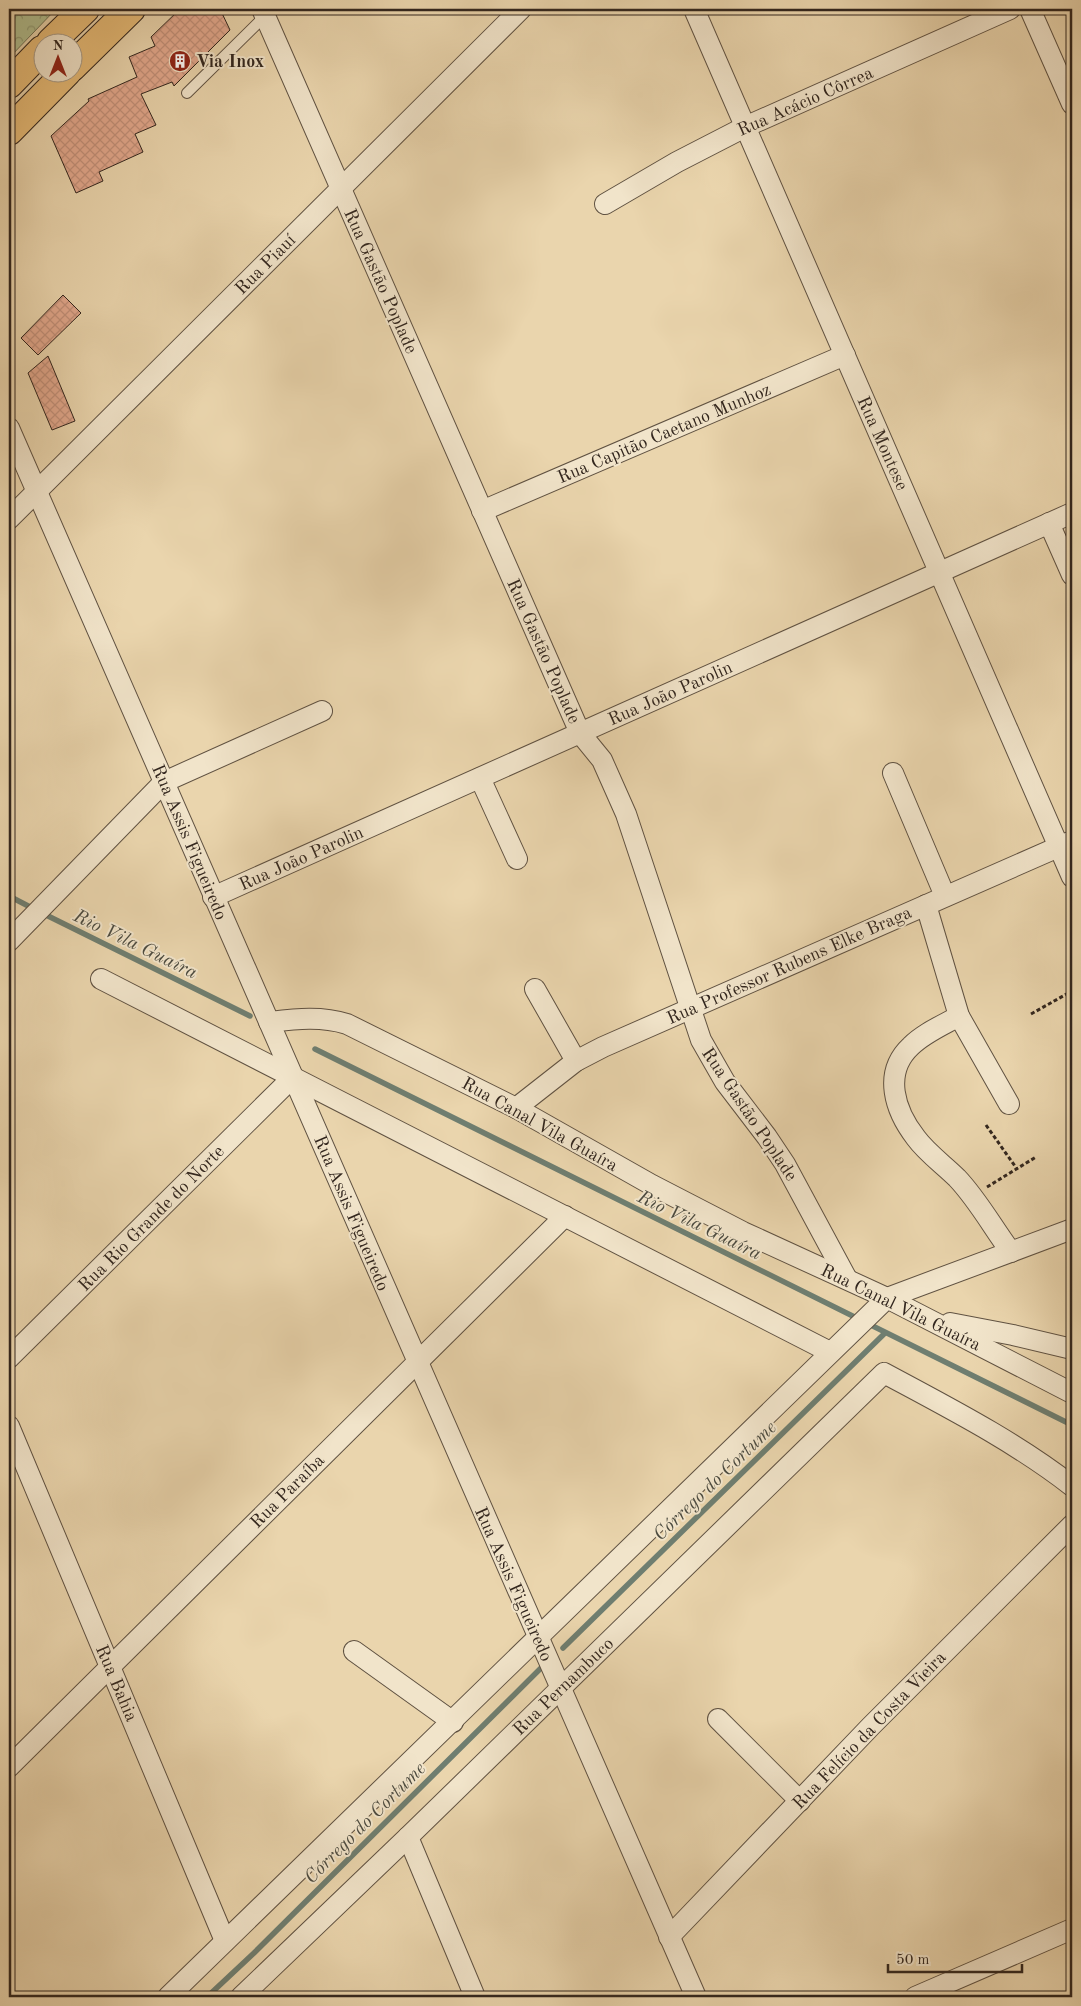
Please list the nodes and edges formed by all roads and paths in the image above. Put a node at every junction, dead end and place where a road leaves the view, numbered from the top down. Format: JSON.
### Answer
{"nodes":[{"id":1,"x":85,"y":9,"type":"edge"},
{"id":2,"x":131,"y":9,"type":"edge"},
{"id":3,"x":521,"y":9,"type":"edge"},
{"id":4,"x":694,"y":9,"type":"edge"},
{"id":5,"x":1010,"y":9,"type":"edge"},
{"id":6,"x":1030,"y":9,"type":"edge"},
{"id":7,"x":263,"y":12,"type":"edge"},
{"id":8,"x":61,"y":32,"type":"edge"},
{"id":9,"x":82,"y":57,"type":"edge"},
{"id":10,"x":32,"y":60,"type":"edge"},
{"id":11,"x":57,"y":82,"type":"edge"},
{"id":12,"x":9,"y":84,"type":"edge"},
{"id":13,"x":187,"y":93,"type":"dead end"},
{"id":14,"x":1072,"y":104,"type":"edge"},
{"id":15,"x":745,"y":126,"type":"junction"},
{"id":16,"x":9,"y":130,"type":"edge"},
{"id":17,"x":341,"y":188,"type":"junction"},
{"id":18,"x":606,"y":204,"type":"dead end"},
{"id":19,"x":845,"y":355,"type":"junction"},
{"id":20,"x":9,"y":428,"type":"edge"},
{"id":21,"x":36,"y":491,"type":"junction"},
{"id":22,"x":482,"y":511,"type":"junction"},
{"id":23,"x":1072,"y":513,"type":"edge"},
{"id":24,"x":9,"y":518,"type":"edge"},
{"id":25,"x":1049,"y":523,"type":"junction"},
{"id":26,"x":940,"y":572,"type":"junction"},
{"id":27,"x":1072,"y":575,"type":"edge"},
{"id":28,"x":322,"y":712,"type":"dead end"},
{"id":29,"x":580,"y":733,"type":"junction"},
{"id":30,"x":893,"y":774,"type":"dead end"},
{"id":31,"x":480,"y":778,"type":"junction"},
{"id":32,"x":164,"y":782,"type":"junction"},
{"id":33,"x":1066,"y":844,"type":"edge"},
{"id":34,"x":517,"y":859,"type":"dead end"},
{"id":35,"x":1072,"y":876,"type":"edge"},
{"id":36,"x":946,"y":896,"type":"junction"},
{"id":37,"x":214,"y":897,"type":"junction"},
{"id":38,"x":926,"y":905,"type":"junction"},
{"id":39,"x":9,"y":941,"type":"edge"},
{"id":40,"x":101,"y":979,"type":"dead end"},
{"id":41,"x":535,"y":989,"type":"dead end"},
{"id":42,"x":1072,"y":991,"type":"edge"},
{"id":43,"x":690,"y":1008,"type":"junction"},
{"id":44,"x":1031,"y":1014,"type":"dead end"},
{"id":45,"x":960,"y":1016,"type":"junction"},
{"id":46,"x":269,"y":1022,"type":"junction"},
{"id":47,"x":576,"y":1061,"type":"junction"},
{"id":48,"x":293,"y":1077,"type":"junction"},
{"id":49,"x":1009,"y":1104,"type":"dead end"},
{"id":50,"x":516,"y":1108,"type":"junction"},
{"id":51,"x":986,"y":1125,"type":"dead end"},
{"id":52,"x":1036,"y":1157,"type":"dead end"},
{"id":53,"x":1017,"y":1168,"type":"junction"},
{"id":54,"x":972,"y":1196,"type":"junction"},
{"id":55,"x":565,"y":1216,"type":"junction"},
{"id":56,"x":1072,"y":1229,"type":"edge"},
{"id":57,"x":1011,"y":1252,"type":"junction"},
{"id":58,"x":847,"y":1279,"type":"junction"},
{"id":59,"x":887,"y":1298,"type":"junction"},
{"id":60,"x":929,"y":1319,"type":"junction"},
{"id":61,"x":1072,"y":1349,"type":"edge"},
{"id":62,"x":830,"y":1352,"type":"junction"},
{"id":63,"x":9,"y":1358,"type":"edge"},
{"id":64,"x":417,"y":1363,"type":"junction"},
{"id":65,"x":1072,"y":1394,"type":"edge"},
{"id":66,"x":9,"y":1426,"type":"edge"},
{"id":67,"x":1072,"y":1486,"type":"edge"},
{"id":68,"x":1072,"y":1525,"type":"edge"},
{"id":69,"x":538,"y":1638,"type":"junction"},
{"id":70,"x":354,"y":1651,"type":"dead end"},
{"id":71,"x":110,"y":1666,"type":"junction"},
{"id":72,"x":560,"y":1688,"type":"junction"},
{"id":73,"x":718,"y":1719,"type":"dead end"},
{"id":74,"x":453,"y":1722,"type":"junction"},
{"id":75,"x":9,"y":1767,"type":"edge"},
{"id":76,"x":800,"y":1801,"type":"junction"},
{"id":77,"x":408,"y":1837,"type":"junction"},
{"id":78,"x":1072,"y":1929,"type":"edge"},
{"id":79,"x":669,"y":1937,"type":"junction"},
{"id":80,"x":225,"y":1941,"type":"junction"},
{"id":81,"x":245,"y":1995,"type":"edge"},
{"id":82,"x":168,"y":1997,"type":"edge"},
{"id":83,"x":475,"y":1997,"type":"edge"},
{"id":84,"x":696,"y":1997,"type":"edge"},
{"id":85,"x":915,"y":1997,"type":"edge"}],
"edges":[{"from":1,"to":8,"type":"main road"},
{"from":2,"to":9,"type":"main road"},
{"from":3,"to":17,"type":"street","name":"Rua Piauí"},
{"from":4,"to":15,"type":"street","name":"Rua Montese"},
{"from":5,"to":15,"type":"street","name":"Rua Acácio Côrrea"},
{"from":6,"to":14,"type":"street"},
{"from":7,"to":13,"type":"lane"},
{"from":7,"to":17,"type":"street","name":"Rua Gastão Poplade"},
{"from":10,"to":12,"type":"main road"},
{"from":11,"to":16,"type":"main road"},
{"from":15,"to":18,"type":"street","name":"Rua Acácio Côrrea"},
{"from":15,"to":19,"type":"street","name":"Rua Montese"},
{"from":17,"to":21,"type":"street","name":"Rua Piauí"},
{"from":17,"to":22,"type":"street","name":"Rua Gastão Poplade"},
{"from":19,"to":22,"type":"street","name":"Rua Capitão Caetano Munhoz"},
{"from":19,"to":26,"type":"street","name":"Rua Montese"},
{"from":20,"to":21,"type":"street","name":"Rua Assis Figueiredo"},
{"from":21,"to":24,"type":"street","name":"Rua Piauí"},
{"from":21,"to":32,"type":"street","name":"Rua Assis Figueiredo"},
{"from":22,"to":29,"type":"street","name":"Rua Gastão Poplade"},
{"from":23,"to":25,"type":"street","name":"Rua João Parolin"},
{"from":25,"to":26,"type":"street","name":"Rua João Parolin"},
{"from":25,"to":27,"type":"street"},
{"from":26,"to":29,"type":"street","name":"Rua João Parolin"},
{"from":26,"to":33,"type":"street","name":"Rua Montese"},
{"from":28,"to":32,"type":"street"},
{"from":29,"to":31,"type":"street","name":"Rua João Parolin"},
{"from":29,"to":43,"type":"street","name":"Rua Gastão Poplade"},
{"from":30,"to":36,"type":"street"},
{"from":31,"to":34,"type":"street"},
{"from":31,"to":37,"type":"street","name":"Rua João Parolin"},
{"from":32,"to":37,"type":"street","name":"Rua Assis Figueiredo"},
{"from":32,"to":39,"type":"street"},
{"from":33,"to":35,"type":"street","name":"Rua Montese"},
{"from":33,"to":36,"type":"street","name":"Rua Professor Rubens Elke Braga"},
{"from":36,"to":38,"type":"street","name":"Rua Professor Rubens Elke Braga"},
{"from":37,"to":46,"type":"street","name":"Rua Assis Figueiredo"},
{"from":38,"to":43,"type":"street","name":"Rua Professor Rubens Elke Braga"},
{"from":38,"to":45,"type":"street"},
{"from":40,"to":48,"type":"street"},
{"from":41,"to":47,"type":"street"},
{"from":42,"to":44,"type":"path"},
{"from":43,"to":47,"type":"street","name":"Rua Professor Rubens Elke Braga"},
{"from":43,"to":58,"type":"street","name":"Rua Gastão Poplade"},
{"from":45,"to":49,"type":"street"},
{"from":45,"to":54,"type":"street"},
{"from":46,"to":48,"type":"street","name":"Rua Assis Figueiredo"},
{"from":46,"to":50,"type":"street","name":"Rua Canal Vila Guaíra"},
{"from":47,"to":50,"type":"street","name":"Rua Professor Rubens Elke Braga"},
{"from":48,"to":55,"type":"street"},
{"from":48,"to":63,"type":"street","name":"Rua Rio Grande do Norte"},
{"from":48,"to":64,"type":"street","name":"Rua Assis Figueiredo"},
{"from":50,"to":58,"type":"street","name":"Rua Canal Vila Guaíra"},
{"from":51,"to":53,"type":"path"},
{"from":52,"to":53,"type":"path"},
{"from":53,"to":54,"type":"path"},
{"from":54,"to":57,"type":"street"},
{"from":55,"to":62,"type":"street"},
{"from":55,"to":64,"type":"street","name":"Rua Paraíba"},
{"from":56,"to":57,"type":"street"},
{"from":57,"to":59,"type":"street"},
{"from":58,"to":59,"type":"street","name":"Rua Canal Vila Guaíra"},
{"from":59,"to":60,"type":"street","name":"Rua Canal Vila Guaíra"},
{"from":59,"to":62,"type":"street"},
{"from":60,"to":61,"type":"street"},
{"from":60,"to":65,"type":"street","name":"Rua Canal Vila Guaíra"},
{"from":62,"to":69,"type":"street"},
{"from":64,"to":69,"type":"street","name":"Rua Assis Figueiredo"},
{"from":64,"to":71,"type":"street","name":"Rua Paraíba"},
{"from":66,"to":71,"type":"street","name":"Rua Bahia"},
{"from":67,"to":72,"type":"street","name":"Rua Pernambuco"},
{"from":68,"to":76,"type":"street","name":"Rua Felício da Costa Vieira"},
{"from":69,"to":72,"type":"street","name":"Rua Assis Figueiredo"},
{"from":69,"to":74,"type":"street"},
{"from":70,"to":74,"type":"street"},
{"from":71,"to":75,"type":"street","name":"Rua Paraíba"},
{"from":71,"to":80,"type":"street","name":"Rua Bahia"},
{"from":72,"to":77,"type":"street","name":"Rua Pernambuco"},
{"from":72,"to":79,"type":"street","name":"Rua Assis Figueiredo"},
{"from":73,"to":76,"type":"street"},
{"from":74,"to":80,"type":"street"},
{"from":76,"to":79,"type":"street","name":"Rua Felício da Costa Vieira"},
{"from":77,"to":81,"type":"street","name":"Rua Pernambuco"},
{"from":77,"to":83,"type":"street"},
{"from":78,"to":85,"type":"street"},
{"from":79,"to":84,"type":"street","name":"Rua Assis Figueiredo"},
{"from":80,"to":82,"type":"street"}]}
